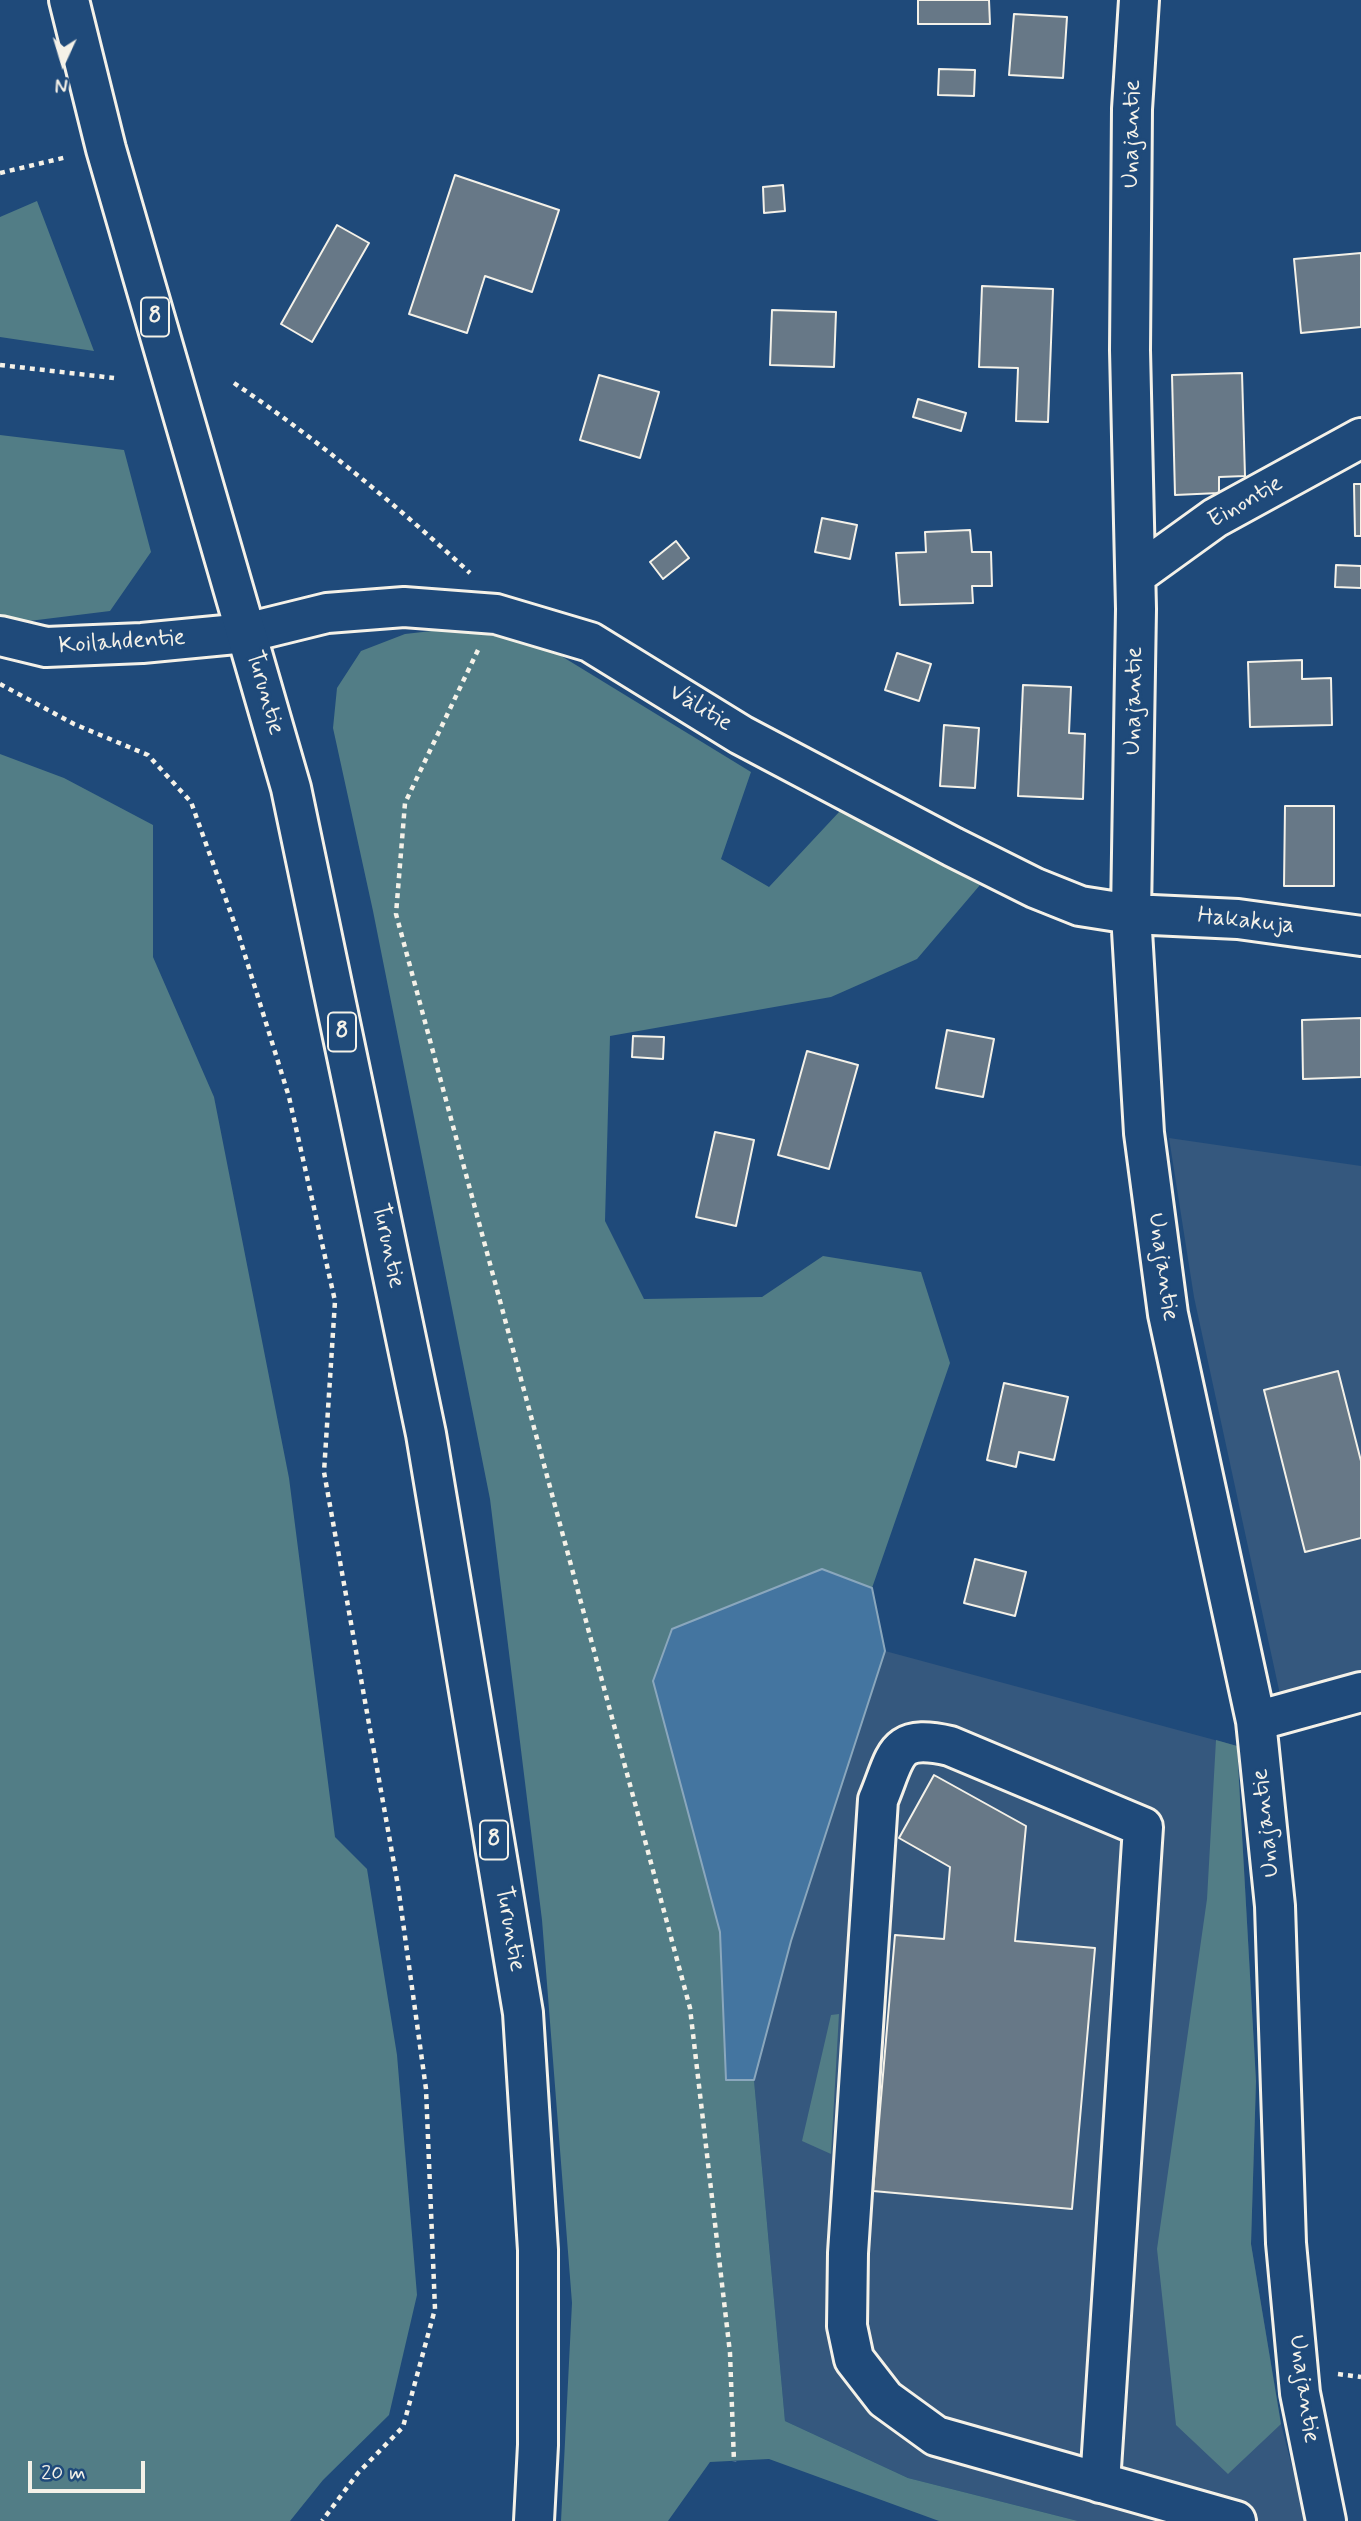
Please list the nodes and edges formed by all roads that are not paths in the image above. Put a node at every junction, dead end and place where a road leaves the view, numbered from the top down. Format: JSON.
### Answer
{"nodes":[{"id":1,"x":69,"y":0,"type":"edge"},
{"id":2,"x":1139,"y":0,"type":"edge"},
{"id":3,"x":1361,"y":438,"type":"edge"},
{"id":4,"x":1136,"y":575,"type":"junction"},
{"id":5,"x":246,"y":633,"type":"junction"},
{"id":6,"x":0,"y":636,"type":"edge"},
{"id":7,"x":1131,"y":914,"type":"junction"},
{"id":8,"x":1361,"y":936,"type":"edge"},
{"id":9,"x":1361,"y":1692,"type":"edge"},
{"id":10,"x":1256,"y":1721,"type":"junction"},
{"id":11,"x":1100,"y":2483,"type":"junction"},
{"id":12,"x":534,"y":2521,"type":"edge"},
{"id":13,"x":1236,"y":2521,"type":"edge"},
{"id":14,"x":1326,"y":2521,"type":"edge"}],
"edges":[{"from":1,"to":5,"type":"main road","name":"Turuntie","number":"8"},
{"from":2,"to":4,"type":"main road","name":"Unajantie"},
{"from":3,"to":4,"type":"main road","name":"Einontie"},
{"from":4,"to":7,"type":"main road","name":"Unajantie"},
{"from":5,"to":6,"type":"main road","name":"Koilahdentie"},
{"from":5,"to":7,"type":"main road","name":"Välitie"},
{"from":5,"to":12,"type":"main road","name":"Turuntie","number":"8"},
{"from":7,"to":8,"type":"main road","name":"Hakakuja"},
{"from":7,"to":10,"type":"main road","name":"Unajantie"},
{"from":9,"to":10,"type":"main road"},
{"from":10,"to":14,"type":"main road","name":"Unajantie"},
{"from":11,"to":11,"type":"main road"},
{"from":11,"to":13,"type":"main road"}]}
